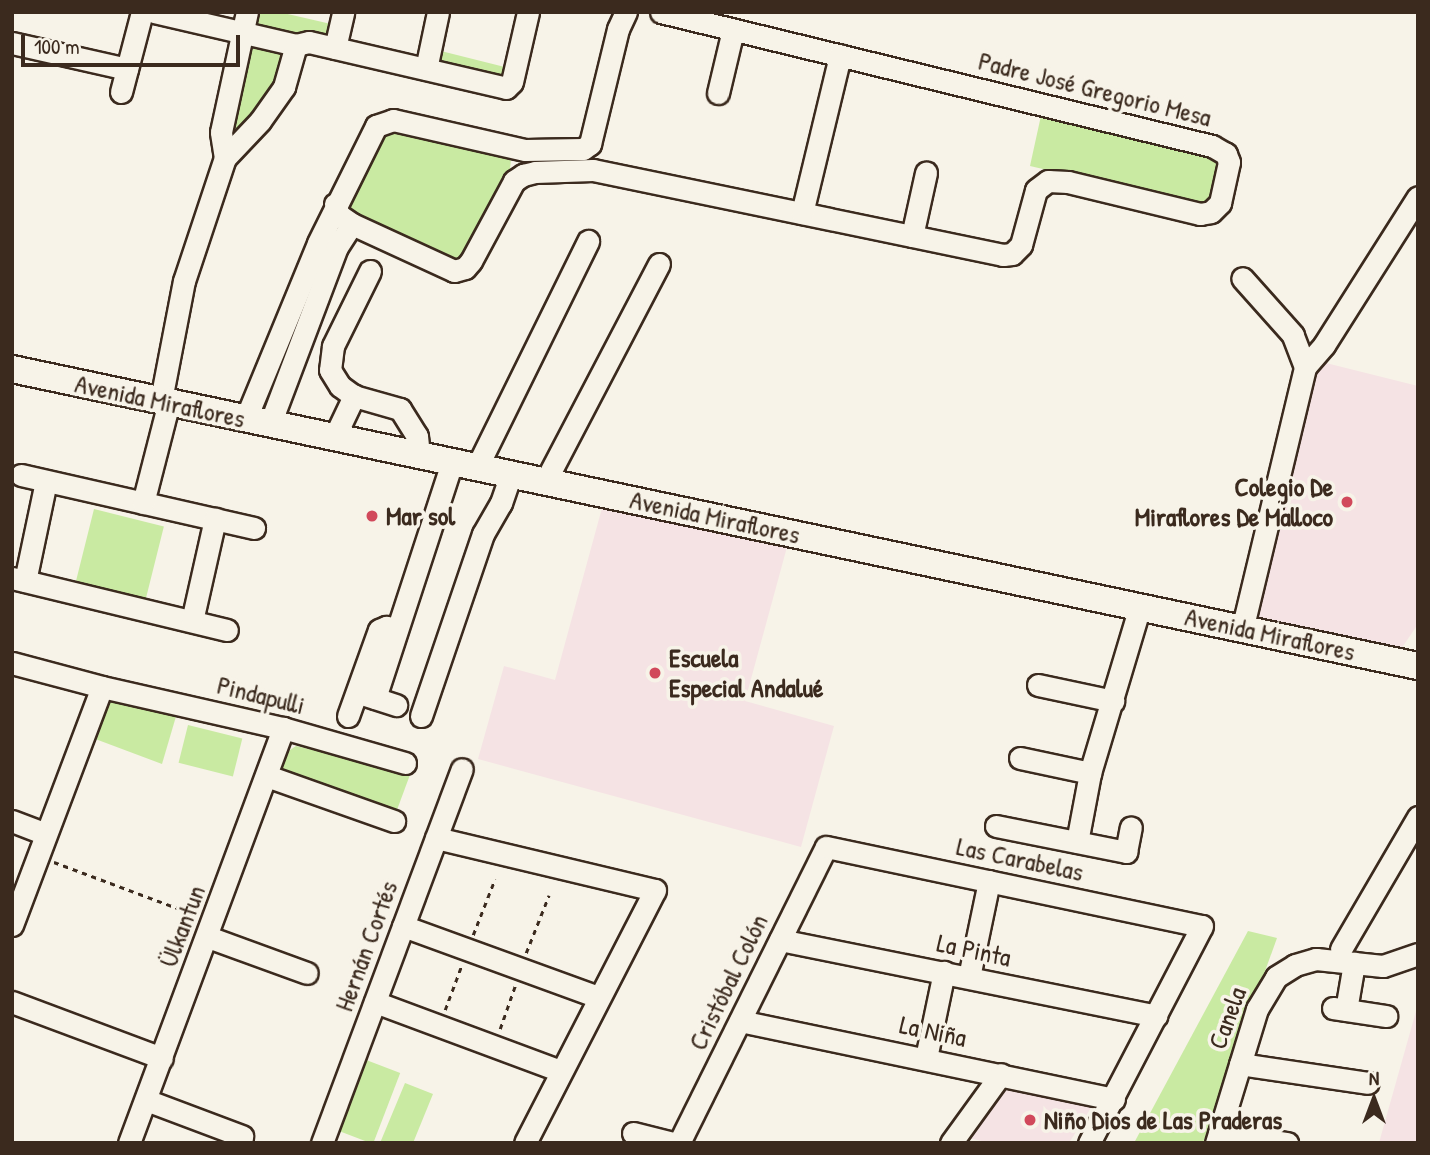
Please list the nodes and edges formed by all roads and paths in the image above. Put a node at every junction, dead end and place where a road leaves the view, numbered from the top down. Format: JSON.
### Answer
{"nodes":[{"id":1,"x":142,"y":12,"type":"edge"},
{"id":2,"x":154,"y":12,"type":"edge"},
{"id":3,"x":343,"y":12,"type":"edge"},
{"id":4,"x":438,"y":12,"type":"edge"},
{"id":5,"x":528,"y":12,"type":"edge"},
{"id":6,"x":626,"y":12,"type":"edge"},
{"id":7,"x":660,"y":12,"type":"edge"},
{"id":8,"x":245,"y":23,"type":"edge"},
{"id":9,"x":733,"y":30,"type":"junction"},
{"id":10,"x":12,"y":43,"type":"edge"},
{"id":11,"x":296,"y":45,"type":"junction"},
{"id":12,"x":335,"y":48,"type":"junction"},
{"id":13,"x":840,"y":56,"type":"junction"},
{"id":14,"x":127,"y":69,"type":"junction"},
{"id":15,"x":426,"y":69,"type":"junction"},
{"id":16,"x":121,"y":92,"type":"dead end"},
{"id":17,"x":718,"y":93,"type":"dead end"},
{"id":18,"x":513,"y":148,"type":"junction"},
{"id":19,"x":583,"y":149,"type":"junction"},
{"id":20,"x":225,"y":158,"type":"junction"},
{"id":21,"x":593,"y":170,"type":"junction"},
{"id":22,"x":926,"y":173,"type":"dead end"},
{"id":23,"x":514,"y":181,"type":"junction"},
{"id":24,"x":1418,"y":197,"type":"edge"},
{"id":25,"x":335,"y":204,"type":"junction"},
{"id":26,"x":802,"y":213,"type":"junction"},
{"id":27,"x":352,"y":224,"type":"junction"},
{"id":28,"x":912,"y":236,"type":"junction"},
{"id":29,"x":588,"y":241,"type":"dead end"},
{"id":30,"x":659,"y":264,"type":"dead end"},
{"id":31,"x":370,"y":271,"type":"dead end"},
{"id":32,"x":1242,"y":278,"type":"dead end"},
{"id":33,"x":1305,"y":367,"type":"junction"},
{"id":34,"x":12,"y":369,"type":"edge"},
{"id":35,"x":354,"y":396,"type":"junction"},
{"id":36,"x":161,"y":401,"type":"junction"},
{"id":37,"x":258,"y":421,"type":"junction"},
{"id":38,"x":334,"y":438,"type":"junction"},
{"id":39,"x":419,"y":455,"type":"junction"},
{"id":40,"x":464,"y":464,"type":"junction"},
{"id":41,"x":512,"y":474,"type":"junction"},
{"id":42,"x":21,"y":475,"type":"dead end"},
{"id":43,"x":46,"y":481,"type":"junction"},
{"id":44,"x":545,"y":482,"type":"junction"},
{"id":45,"x":136,"y":501,"type":"junction"},
{"id":46,"x":215,"y":519,"type":"junction"},
{"id":47,"x":254,"y":528,"type":"dead end"},
{"id":48,"x":19,"y":580,"type":"edge"},
{"id":49,"x":1140,"y":606,"type":"junction"},
{"id":50,"x":192,"y":621,"type":"junction"},
{"id":51,"x":1241,"y":629,"type":"junction"},
{"id":52,"x":227,"y":630,"type":"dead end"},
{"id":53,"x":12,"y":663,"type":"edge"},
{"id":54,"x":1418,"y":666,"type":"edge"},
{"id":55,"x":1038,"y":685,"type":"dead end"},
{"id":56,"x":102,"y":687,"type":"junction"},
{"id":57,"x":366,"y":695,"type":"junction"},
{"id":58,"x":1113,"y":701,"type":"junction"},
{"id":59,"x":396,"y":705,"type":"dead end"},
{"id":60,"x":348,"y":716,"type":"dead end"},
{"id":61,"x":421,"y":716,"type":"dead end"},
{"id":62,"x":284,"y":728,"type":"junction"},
{"id":63,"x":1020,"y":758,"type":"dead end"},
{"id":64,"x":405,"y":763,"type":"dead end"},
{"id":65,"x":462,"y":769,"type":"dead end"},
{"id":66,"x":1090,"y":773,"type":"junction"},
{"id":67,"x":267,"y":776,"type":"junction"},
{"id":68,"x":1418,"y":817,"type":"edge"},
{"id":69,"x":12,"y":821,"type":"edge"},
{"id":70,"x":394,"y":821,"type":"dead end"},
{"id":71,"x":996,"y":826,"type":"dead end"},
{"id":72,"x":1131,"y":827,"type":"dead end"},
{"id":73,"x":46,"y":834,"type":"junction"},
{"id":74,"x":436,"y":838,"type":"junction"},
{"id":75,"x":1077,"y":842,"type":"junction"},
{"id":76,"x":826,"y":847,"type":"joint"},
{"id":77,"x":38,"y":856,"type":"junction"},
{"id":78,"x":989,"y":881,"type":"junction"},
{"id":79,"x":14,"y":916,"type":"edge"},
{"id":80,"x":403,"y":926,"type":"junction"},
{"id":81,"x":211,"y":929,"type":"junction"},
{"id":82,"x":780,"y":940,"type":"junction"},
{"id":83,"x":1418,"y":954,"type":"edge"},
{"id":84,"x":1348,"y":956,"type":"junction"},
{"id":85,"x":944,"y":972,"type":"junction"},
{"id":86,"x":307,"y":973,"type":"dead end"},
{"id":87,"x":969,"y":977,"type":"junction"},
{"id":88,"x":598,"y":997,"type":"junction"},
{"id":89,"x":12,"y":1002,"type":"edge"},
{"id":90,"x":375,"y":1002,"type":"junction"},
{"id":91,"x":1156,"y":1016,"type":"junction"},
{"id":92,"x":1386,"y":1016,"type":"dead end"},
{"id":93,"x":740,"y":1021,"type":"junction"},
{"id":94,"x":162,"y":1058,"type":"junction"},
{"id":95,"x":926,"y":1058,"type":"junction"},
{"id":96,"x":1240,"y":1064,"type":"junction"},
{"id":97,"x":561,"y":1071,"type":"junction"},
{"id":98,"x":1001,"y":1074,"type":"junction"},
{"id":99,"x":1368,"y":1083,"type":"dead end"},
{"id":100,"x":1114,"y":1099,"type":"junction"},
{"id":101,"x":146,"y":1101,"type":"junction"},
{"id":102,"x":633,"y":1133,"type":"dead end"},
{"id":103,"x":242,"y":1136,"type":"dead end"},
{"id":104,"x":1217,"y":1138,"type":"edge"},
{"id":105,"x":129,"y":1143,"type":"edge"},
{"id":106,"x":322,"y":1143,"type":"edge"},
{"id":107,"x":525,"y":1143,"type":"edge"},
{"id":108,"x":673,"y":1143,"type":"edge"},
{"id":109,"x":679,"y":1143,"type":"edge"},
{"id":110,"x":951,"y":1143,"type":"edge"},
{"id":111,"x":1089,"y":1143,"type":"edge"},
{"id":112,"x":1287,"y":1143,"type":"edge"}],
"edges":[{"from":1,"to":14,"type":"street"},
{"from":2,"to":8,"type":"street"},
{"from":3,"to":12,"type":"street"},
{"from":4,"to":15,"type":"street"},
{"from":5,"to":15,"type":"street"},
{"from":6,"to":19,"type":"street"},
{"from":7,"to":9,"type":"street","name":"Padre José Gregorio Mesa"},
{"from":8,"to":11,"type":"street"},
{"from":8,"to":20,"type":"street"},
{"from":9,"to":13,"type":"street","name":"Padre José Gregorio Mesa"},
{"from":9,"to":17,"type":"street"},
{"from":10,"to":14,"type":"street"},
{"from":11,"to":12,"type":"street"},
{"from":11,"to":20,"type":"street"},
{"from":12,"to":15,"type":"street"},
{"from":13,"to":26,"type":"street"},
{"from":13,"to":28,"type":"street","name":"Padre José Gregorio Mesa"},
{"from":14,"to":16,"type":"street"},
{"from":18,"to":19,"type":"street"},
{"from":18,"to":23,"type":"street"},
{"from":18,"to":25,"type":"street"},
{"from":19,"to":21,"type":"street"},
{"from":20,"to":36,"type":"street"},
{"from":21,"to":23,"type":"street","name":"Padre José Gregorio Mesa"},
{"from":21,"to":26,"type":"street","name":"Padre José Gregorio Mesa"},
{"from":22,"to":28,"type":"street"},
{"from":23,"to":27,"type":"street"},
{"from":24,"to":33,"type":"street"},
{"from":25,"to":27,"type":"street"},
{"from":25,"to":37,"type":"street"},
{"from":26,"to":28,"type":"street","name":"Padre José Gregorio Mesa"},
{"from":27,"to":37,"type":"street"},
{"from":29,"to":40,"type":"street"},
{"from":30,"to":44,"type":"street"},
{"from":31,"to":35,"type":"street"},
{"from":32,"to":33,"type":"street"},
{"from":33,"to":51,"type":"street"},
{"from":34,"to":36,"type":"main road","name":"Avenida Miraflores"},
{"from":35,"to":38,"type":"street"},
{"from":35,"to":39,"type":"street"},
{"from":36,"to":37,"type":"main road","name":"Avenida Miraflores"},
{"from":36,"to":45,"type":"street"},
{"from":37,"to":38,"type":"main road","name":"Avenida Miraflores"},
{"from":38,"to":39,"type":"main road","name":"Avenida Miraflores"},
{"from":39,"to":40,"type":"main road","name":"Avenida Miraflores"},
{"from":40,"to":41,"type":"main road","name":"Avenida Miraflores"},
{"from":40,"to":57,"type":"street"},
{"from":41,"to":44,"type":"main road","name":"Avenida Miraflores"},
{"from":41,"to":61,"type":"street"},
{"from":42,"to":43,"type":"street"},
{"from":43,"to":45,"type":"street"},
{"from":43,"to":48,"type":"street"},
{"from":44,"to":49,"type":"main road","name":"Avenida Miraflores"},
{"from":45,"to":46,"type":"street"},
{"from":46,"to":47,"type":"street"},
{"from":46,"to":50,"type":"street"},
{"from":48,"to":50,"type":"street"},
{"from":49,"to":51,"type":"main road","name":"Avenida Miraflores"},
{"from":49,"to":58,"type":"street"},
{"from":50,"to":52,"type":"street"},
{"from":51,"to":54,"type":"main road","name":"Avenida Miraflores"},
{"from":53,"to":56,"type":"street","name":"Pindapulli"},
{"from":55,"to":58,"type":"street"},
{"from":56,"to":62,"type":"street","name":"Pindapulli"},
{"from":56,"to":73,"type":"street"},
{"from":57,"to":59,"type":"street"},
{"from":57,"to":60,"type":"street"},
{"from":58,"to":66,"type":"street"},
{"from":62,"to":64,"type":"street","name":"Pindapulli"},
{"from":62,"to":67,"type":"street","name":"Ülkantun"},
{"from":63,"to":66,"type":"street"},
{"from":65,"to":74,"type":"street","name":"Hernán Cortés"},
{"from":66,"to":75,"type":"street"},
{"from":67,"to":70,"type":"street"},
{"from":67,"to":81,"type":"street","name":"Ülkantun"},
{"from":68,"to":84,"type":"street"},
{"from":69,"to":73,"type":"street"},
{"from":71,"to":75,"type":"street"},
{"from":72,"to":75,"type":"street"},
{"from":73,"to":77,"type":"street"},
{"from":74,"to":80,"type":"street","name":"Hernán Cortés"},
{"from":74,"to":88,"type":"street"},
{"from":76,"to":78,"type":"street","name":"Las Carabelas"},
{"from":76,"to":82,"type":"street","name":"Cristóbal Colón"},
{"from":77,"to":79,"type":"street"},
{"from":77,"to":81,"type":"path"},
{"from":78,"to":87,"type":"street"},
{"from":78,"to":91,"type":"street","name":"Las Carabelas"},
{"from":80,"to":88,"type":"street"},
{"from":80,"to":90,"type":"street","name":"Hernán Cortés"},
{"from":81,"to":86,"type":"street"},
{"from":81,"to":94,"type":"street","name":"Ülkantun"},
{"from":82,"to":85,"type":"street","name":"La Pinta"},
{"from":82,"to":93,"type":"street","name":"Cristóbal Colón"},
{"from":83,"to":84,"type":"street","name":"Canela"},
{"from":84,"to":92,"type":"street"},
{"from":84,"to":96,"type":"street","name":"Canela"},
{"from":85,"to":87,"type":"street","name":"La Pinta"},
{"from":85,"to":95,"type":"street"},
{"from":87,"to":91,"type":"street","name":"La Pinta"},
{"from":88,"to":97,"type":"street"},
{"from":89,"to":94,"type":"street"},
{"from":90,"to":97,"type":"street"},
{"from":90,"to":106,"type":"street","name":"Hernán Cortés"},
{"from":91,"to":100,"type":"street"},
{"from":93,"to":95,"type":"street","name":"La Niña"},
{"from":93,"to":109,"type":"street","name":"Cristóbal Colón"},
{"from":94,"to":101,"type":"street","name":"Ülkantun"},
{"from":95,"to":98,"type":"street","name":"La Niña"},
{"from":96,"to":99,"type":"street"},
{"from":96,"to":104,"type":"street","name":"Canela"},
{"from":97,"to":107,"type":"street"},
{"from":98,"to":100,"type":"street","name":"La Niña"},
{"from":98,"to":110,"type":"street"},
{"from":100,"to":111,"type":"street"},
{"from":101,"to":103,"type":"street"},
{"from":101,"to":105,"type":"street","name":"Ülkantun"},
{"from":102,"to":108,"type":"street"},
{"from":104,"to":112,"type":"street"}]}
